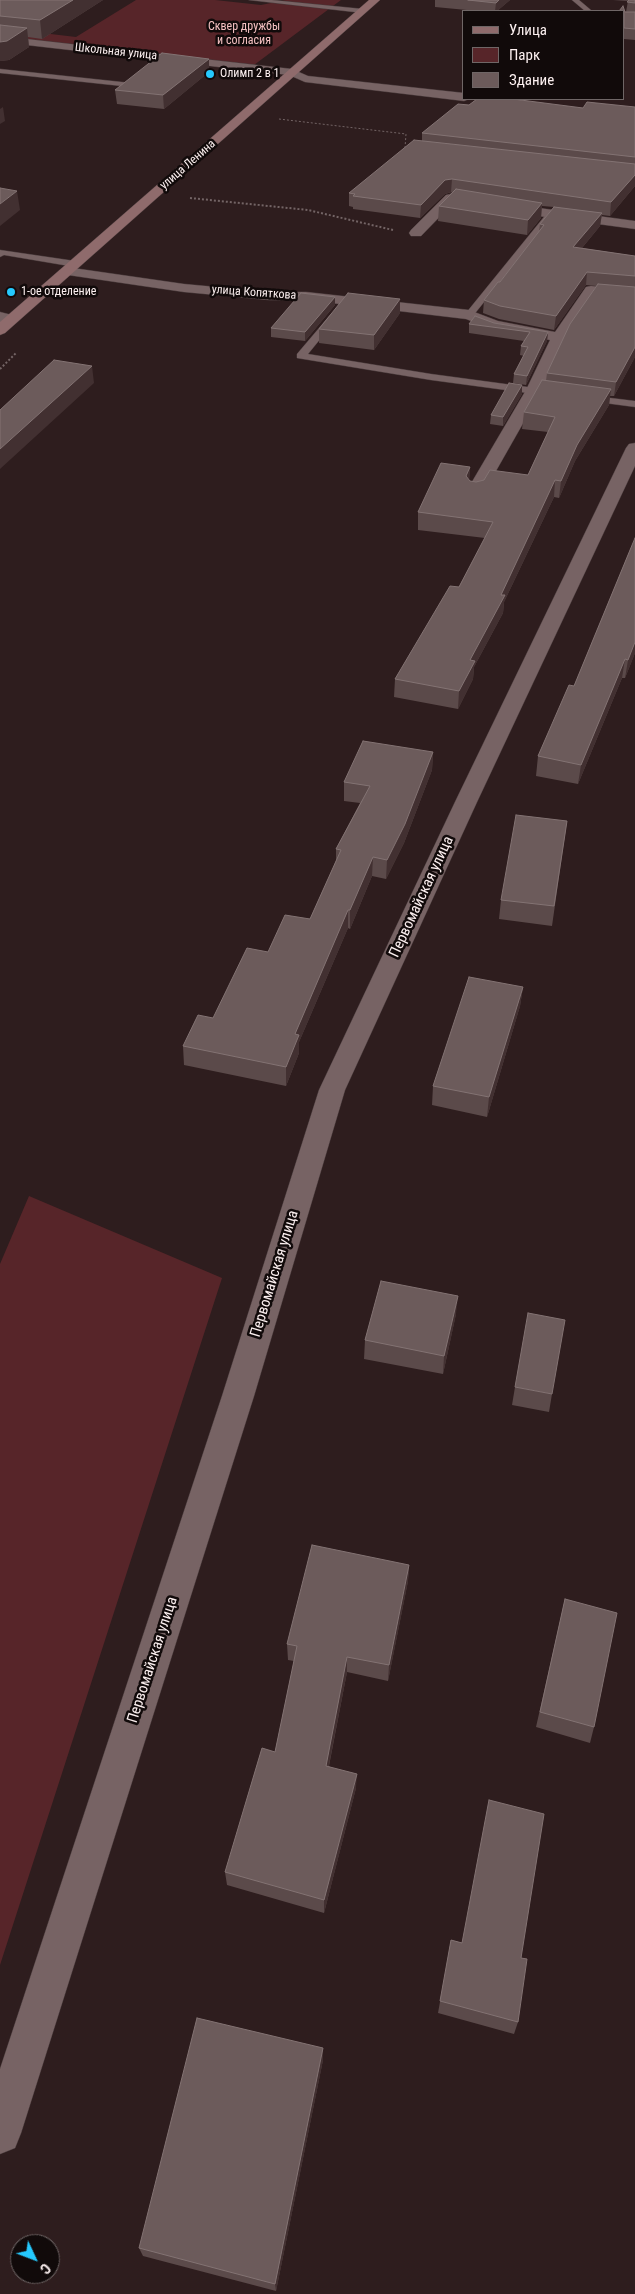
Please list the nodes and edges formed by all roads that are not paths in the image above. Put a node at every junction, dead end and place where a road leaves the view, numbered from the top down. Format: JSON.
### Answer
{"nodes":[{"id":1,"x":252,"y":0,"type":"edge"},
{"id":2,"x":375,"y":0,"type":"edge"},
{"id":3,"x":575,"y":0,"type":"edge"},
{"id":4,"x":588,"y":10,"type":"edge"},
{"id":5,"x":363,"y":11,"type":"junction"},
{"id":6,"x":0,"y":39,"type":"edge"},
{"id":7,"x":0,"y":71,"type":"edge"},
{"id":8,"x":292,"y":72,"type":"junction"},
{"id":9,"x":131,"y":85,"type":"edge"},
{"id":10,"x":462,"y":97,"type":"edge"},
{"id":11,"x":551,"y":214,"type":"junction"},
{"id":12,"x":635,"y":225,"type":"edge"},
{"id":13,"x":416,"y":233,"type":"road end"},
{"id":14,"x":0,"y":254,"type":"edge"},
{"id":15,"x":70,"y":268,"type":"junction"},
{"id":16,"x":635,"y":296,"type":"edge"},
{"id":17,"x":346,"y":300,"type":"junction"},
{"id":18,"x":469,"y":315,"type":"junction"},
{"id":19,"x":4,"y":322,"type":"edge"},
{"id":20,"x":559,"y":338,"type":"junction"},
{"id":21,"x":534,"y":390,"type":"junction"},
{"id":22,"x":635,"y":404,"type":"edge"},
{"id":23,"x":635,"y":448,"type":"edge"},
{"id":24,"x":474,"y":492,"type":"edge"},
{"id":25,"x":0,"y":2133,"type":"edge"}],
"edges":[{"from":1,"to":5,"type":"lane"},
{"from":2,"to":5,"type":"main road","name":"улица Ленина"},
{"from":3,"to":4,"type":"lane"},
{"from":5,"to":8,"type":"main road","name":"улица Ленина"},
{"from":6,"to":8,"type":"street","name":"Школьная улица"},
{"from":7,"to":9,"type":"lane"},
{"from":8,"to":10,"type":"street"},
{"from":8,"to":15,"type":"main road","name":"улица Ленина"},
{"from":11,"to":12,"type":"street"},
{"from":11,"to":13,"type":"street"},
{"from":11,"to":18,"type":"lane"},
{"from":14,"to":15,"type":"lane"},
{"from":15,"to":17,"type":"street","name":"улица Копяткова"},
{"from":15,"to":19,"type":"main road","name":"улица Ленина"},
{"from":16,"to":20,"type":"street"},
{"from":17,"to":18,"type":"street","name":"улица Копяткова"},
{"from":17,"to":21,"type":"lane"},
{"from":18,"to":20,"type":"street","name":"улица Копяткова"},
{"from":20,"to":21,"type":"street"},
{"from":21,"to":22,"type":"lane"},
{"from":21,"to":24,"type":"street"},
{"from":23,"to":25,"type":"street","name":"Первомайская улица"}]}
